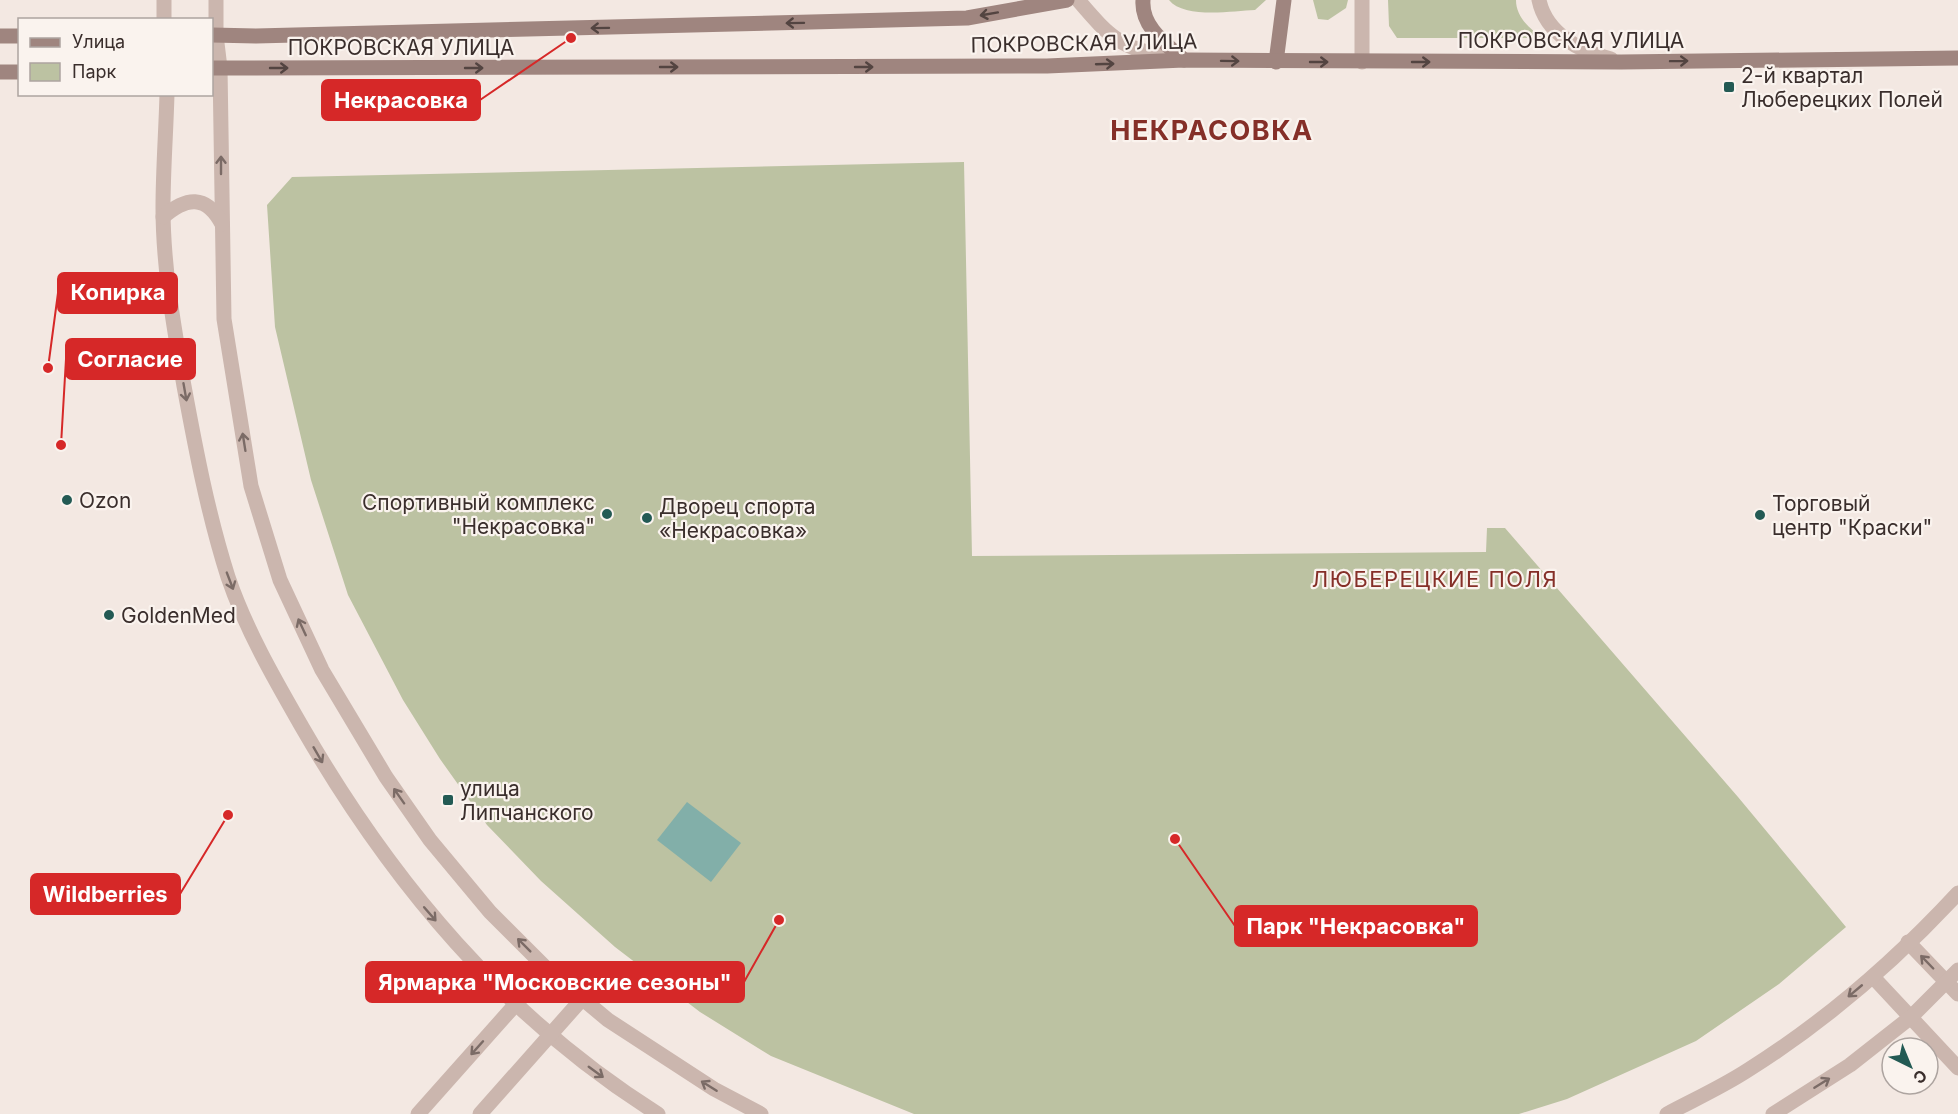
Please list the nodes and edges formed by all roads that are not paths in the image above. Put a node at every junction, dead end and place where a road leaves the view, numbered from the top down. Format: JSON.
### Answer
{"nodes":[{"id":1,"x":164,"y":0,"type":"edge"},
{"id":2,"x":216,"y":0,"type":"edge"},
{"id":3,"x":1067,"y":0,"type":"edge"},
{"id":4,"x":1078,"y":0,"type":"edge"},
{"id":5,"x":1143,"y":0,"type":"edge"},
{"id":6,"x":1284,"y":0,"type":"edge"},
{"id":7,"x":1362,"y":0,"type":"edge"},
{"id":8,"x":1539,"y":0,"type":"edge"},
{"id":9,"x":164,"y":18,"type":"edge"},
{"id":10,"x":214,"y":35,"type":"edge"},
{"id":11,"x":0,"y":36,"type":"edge"},
{"id":12,"x":18,"y":36,"type":"edge"},
{"id":13,"x":1958,"y":58,"type":"edge"},
{"id":14,"x":1184,"y":60,"type":"junction"},
{"id":15,"x":1276,"y":62,"type":"junction"},
{"id":16,"x":1362,"y":62,"type":"junction"},
{"id":17,"x":1621,"y":62,"type":"junction"},
{"id":18,"x":216,"y":68,"type":"edge"},
{"id":19,"x":0,"y":72,"type":"edge"},
{"id":20,"x":18,"y":72,"type":"edge"},
{"id":21,"x":167,"y":96,"type":"edge"},
{"id":22,"x":163,"y":217,"type":"junction"},
{"id":23,"x":222,"y":224,"type":"junction"},
{"id":24,"x":1958,"y":893,"type":"edge"},
{"id":25,"x":1908,"y":942,"type":"junction"},
{"id":26,"x":547,"y":969,"type":"junction"},
{"id":27,"x":1958,"y":970,"type":"edge"},
{"id":28,"x":1873,"y":977,"type":"junction"},
{"id":29,"x":1946,"y":981,"type":"junction"},
{"id":30,"x":1958,"y":994,"type":"edge"},
{"id":31,"x":582,"y":999,"type":"junction"},
{"id":32,"x":515,"y":1004,"type":"junction"},
{"id":33,"x":1911,"y":1017,"type":"junction"},
{"id":34,"x":551,"y":1035,"type":"junction"},
{"id":35,"x":1958,"y":1068,"type":"edge"},
{"id":36,"x":418,"y":1114,"type":"edge"},
{"id":37,"x":480,"y":1114,"type":"edge"},
{"id":38,"x":658,"y":1114,"type":"edge"},
{"id":39,"x":761,"y":1114,"type":"edge"},
{"id":40,"x":1667,"y":1114,"type":"edge"},
{"id":41,"x":1773,"y":1114,"type":"edge"}],
"edges":[{"from":1,"to":9,"type":"street"},
{"from":2,"to":10,"type":"street"},
{"from":3,"to":10,"type":"main road","name":"ПОКРОВСКАЯ УЛИЦА","one_way":true},
{"from":4,"to":14,"type":"street"},
{"from":5,"to":14,"type":"main road"},
{"from":6,"to":15,"type":"main road"},
{"from":7,"to":16,"type":"street"},
{"from":8,"to":17,"type":"street"},
{"from":10,"to":18,"type":"street"},
{"from":11,"to":12,"type":"main road"},
{"from":17,"to":13,"type":"main road","name":"ПОКРОВСКАЯ УЛИЦА","one_way":true},
{"from":14,"to":15,"type":"main road","name":"ПОКРОВСКАЯ УЛИЦА","one_way":true},
{"from":18,"to":14,"type":"main road","name":"ПОКРОВСКАЯ УЛИЦА","one_way":true},
{"from":15,"to":16,"type":"main road","name":"ПОКРОВСКАЯ УЛИЦА","one_way":true},
{"from":16,"to":17,"type":"main road","name":"ПОКРОВСКАЯ УЛИЦА","one_way":true},
{"from":23,"to":18,"type":"street","one_way":true},
{"from":19,"to":20,"type":"main road"},
{"from":21,"to":22,"type":"street"},
{"from":22,"to":23,"type":"street"},
{"from":22,"to":32,"type":"street","one_way":true},
{"from":26,"to":23,"type":"street","one_way":true},
{"from":24,"to":25,"type":"street"},
{"from":25,"to":28,"type":"street"},
{"from":29,"to":25,"type":"street","one_way":true},
{"from":26,"to":31,"type":"street"},
{"from":26,"to":32,"type":"street"},
{"from":27,"to":29,"type":"street"},
{"from":28,"to":33,"type":"street"},
{"from":28,"to":40,"type":"street","one_way":true},
{"from":29,"to":30,"type":"street"},
{"from":29,"to":33,"type":"street"},
{"from":31,"to":34,"type":"street"},
{"from":39,"to":31,"type":"street","one_way":true},
{"from":32,"to":34,"type":"street"},
{"from":32,"to":36,"type":"street","one_way":true},
{"from":33,"to":35,"type":"street"},
{"from":41,"to":33,"type":"street","one_way":true},
{"from":34,"to":37,"type":"street"},
{"from":34,"to":38,"type":"street","one_way":true}]}
